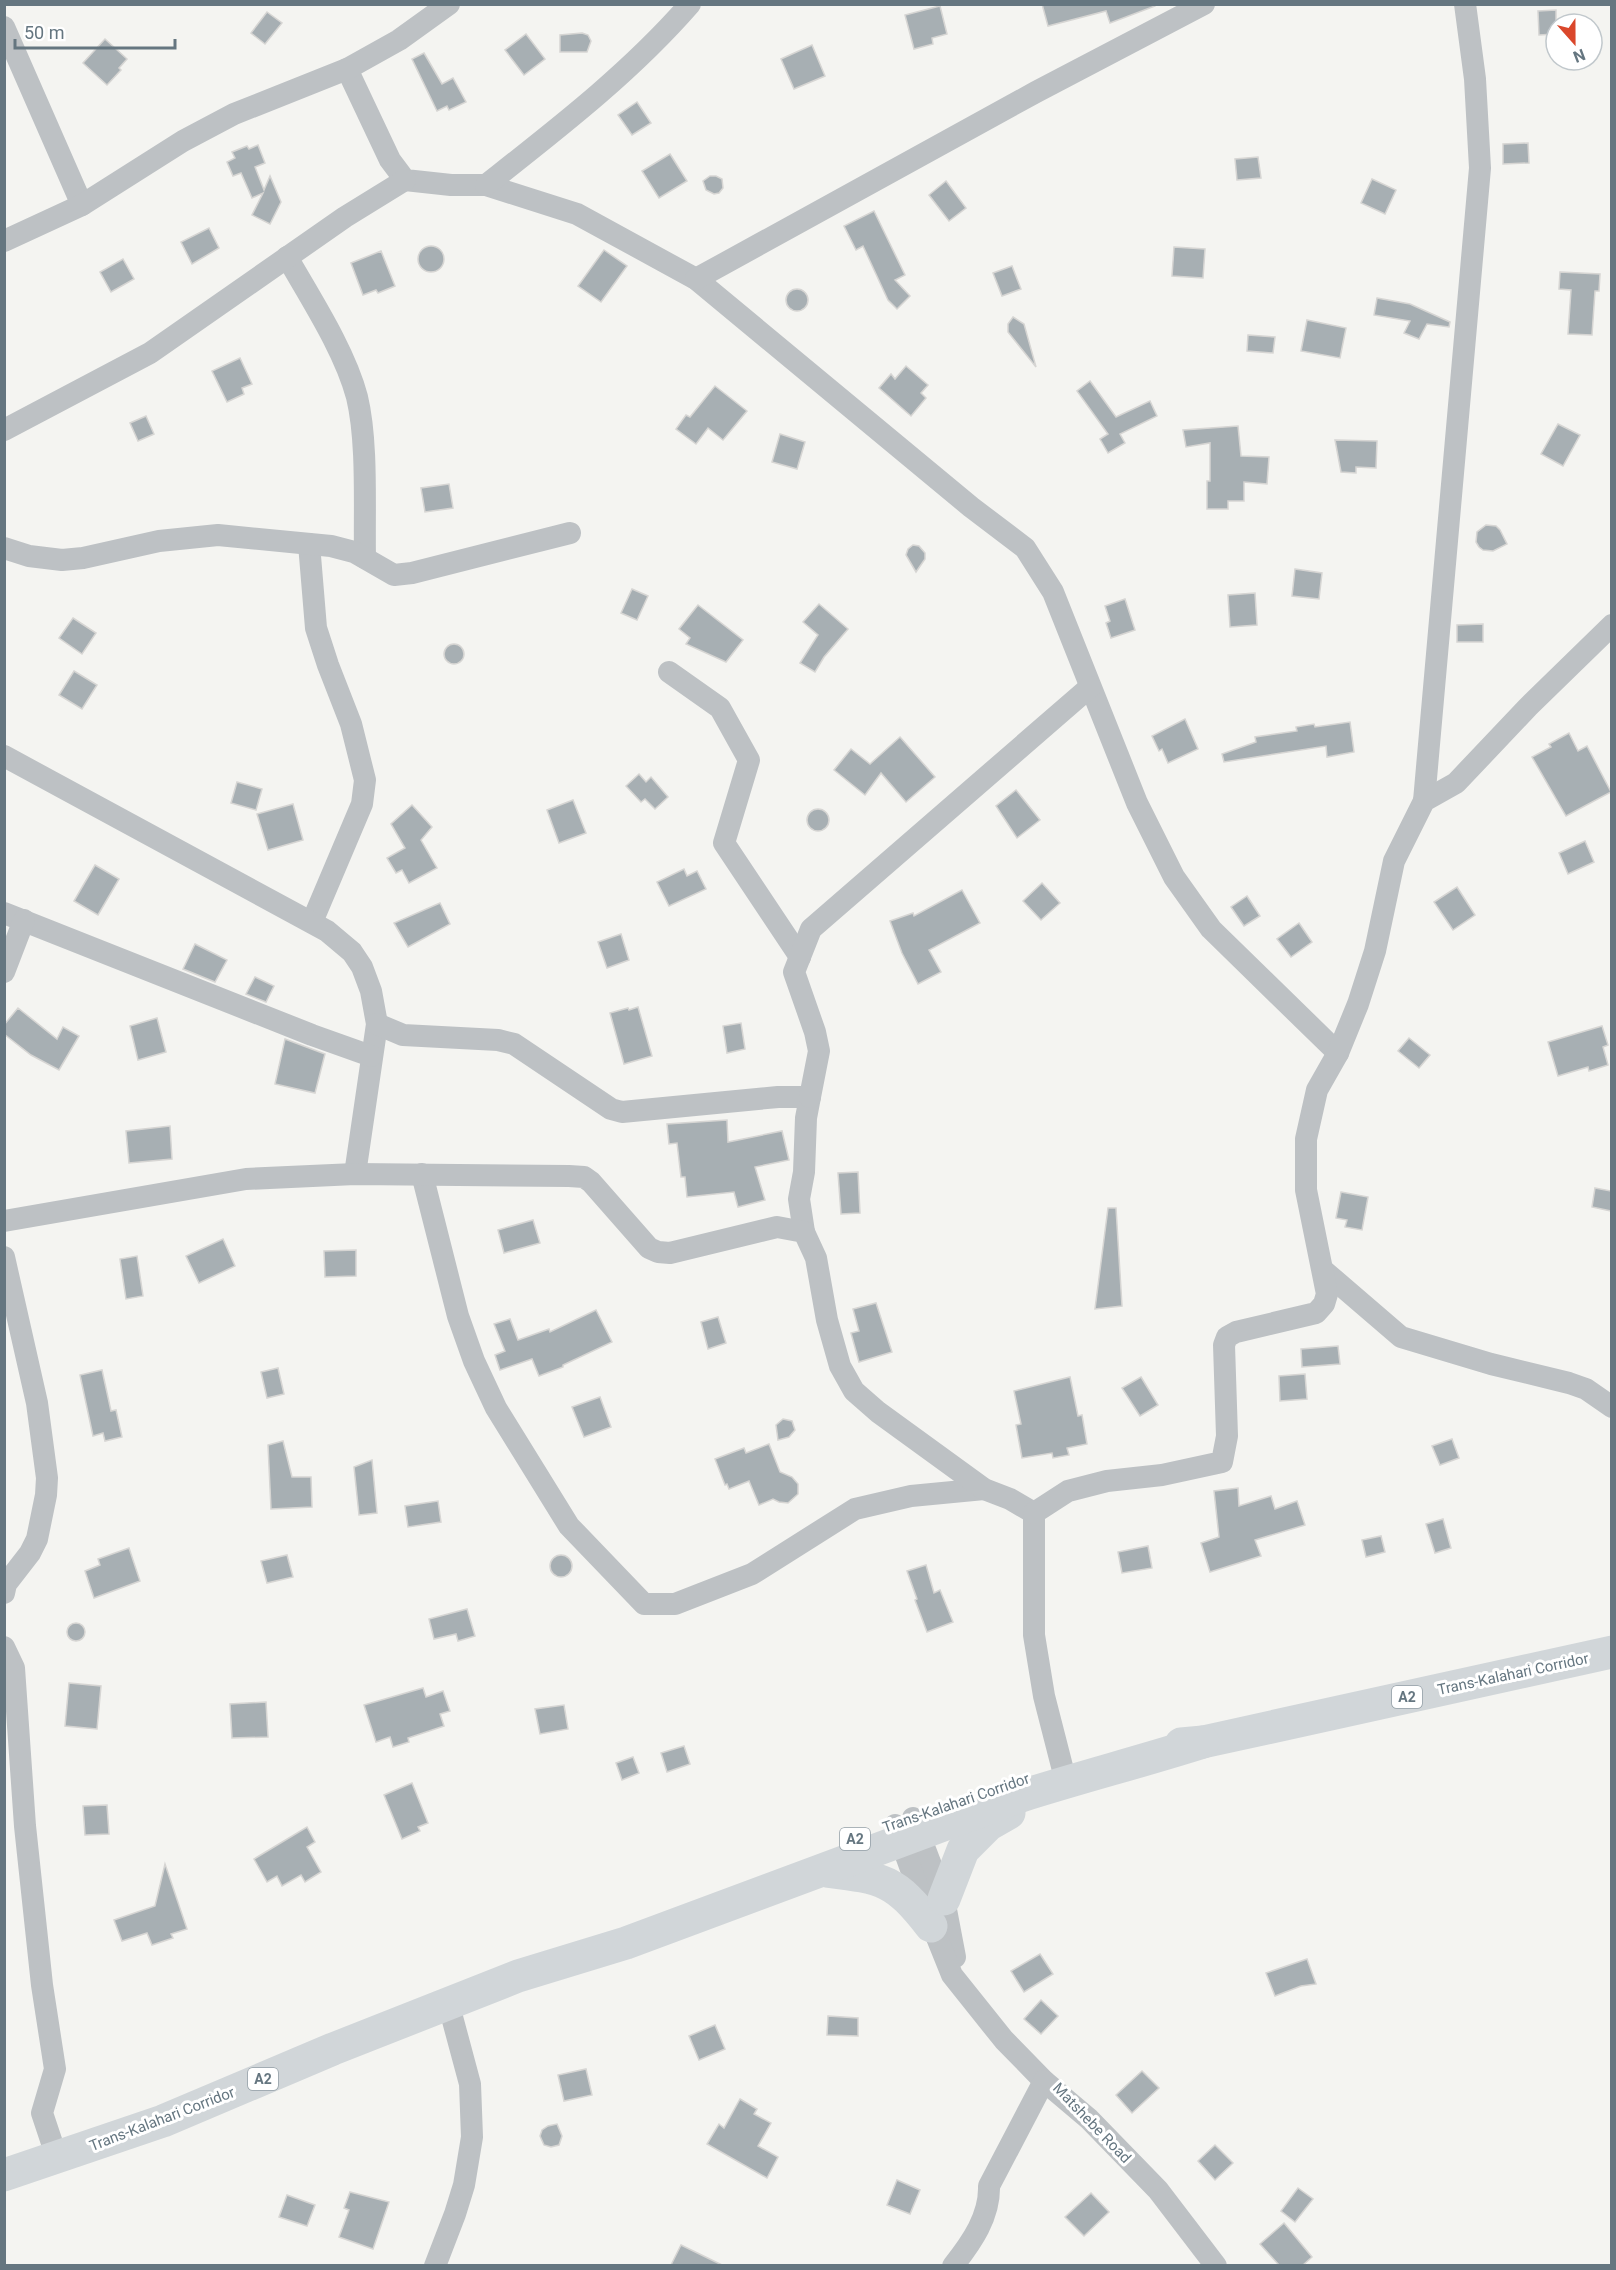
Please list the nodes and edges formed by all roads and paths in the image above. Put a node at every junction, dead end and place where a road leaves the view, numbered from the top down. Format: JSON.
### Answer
{"nodes":[{"id":1,"x":449,"y":4,"type":"edge"},
{"id":2,"x":690,"y":4,"type":"edge"},
{"id":3,"x":1204,"y":4,"type":"edge"},
{"id":4,"x":1465,"y":4,"type":"edge"},
{"id":5,"x":4,"y":27,"type":"edge"},
{"id":6,"x":347,"y":69,"type":"junction"},
{"id":7,"x":405,"y":180,"type":"junction"},
{"id":8,"x":486,"y":185,"type":"junction"},
{"id":9,"x":82,"y":205,"type":"junction"},
{"id":10,"x":4,"y":242,"type":"edge"},
{"id":11,"x":286,"y":257,"type":"junction"},
{"id":12,"x":696,"y":279,"type":"junction"},
{"id":13,"x":4,"y":429,"type":"edge"},
{"id":14,"x":570,"y":533,"type":"dead end"},
{"id":15,"x":309,"y":544,"type":"junction"},
{"id":16,"x":4,"y":548,"type":"edge"},
{"id":17,"x":365,"y":558,"type":"junction"},
{"id":18,"x":1611,"y":625,"type":"edge"},
{"id":19,"x":669,"y":672,"type":"dead end"},
{"id":20,"x":1090,"y":687,"type":"junction"},
{"id":21,"x":4,"y":756,"type":"edge"},
{"id":22,"x":1424,"y":801,"type":"junction"},
{"id":23,"x":14,"y":916,"type":"edge"},
{"id":24,"x":312,"y":922,"type":"junction"},
{"id":25,"x":800,"y":957,"type":"junction"},
{"id":26,"x":4,"y":972,"type":"edge"},
{"id":27,"x":377,"y":1024,"type":"junction"},
{"id":28,"x":1338,"y":1053,"type":"junction"},
{"id":29,"x":371,"y":1056,"type":"junction"},
{"id":30,"x":810,"y":1097,"type":"junction"},
{"id":31,"x":355,"y":1173,"type":"junction"},
{"id":32,"x":422,"y":1174,"type":"junction"},
{"id":33,"x":4,"y":1221,"type":"edge"},
{"id":34,"x":804,"y":1232,"type":"junction"},
{"id":35,"x":4,"y":1257,"type":"edge"},
{"id":36,"x":1323,"y":1270,"type":"junction"},
{"id":37,"x":1611,"y":1407,"type":"edge"},
{"id":38,"x":984,"y":1489,"type":"junction"},
{"id":39,"x":1034,"y":1513,"type":"junction"},
{"id":40,"x":4,"y":1593,"type":"edge"},
{"id":41,"x":4,"y":1647,"type":"edge"},
{"id":42,"x":1611,"y":1652,"type":"edge"},
{"id":43,"x":1064,"y":1775,"type":"junction"},
{"id":44,"x":907,"y":1829,"type":"junction"},
{"id":45,"x":824,"y":1870,"type":"junction"},
{"id":46,"x":938,"y":1912,"type":"junction"},
{"id":47,"x":519,"y":1976,"type":"junction"},
{"id":48,"x":961,"y":1988,"type":"junction"},
{"id":49,"x":448,"y":2002,"type":"junction"},
{"id":50,"x":1044,"y":2081,"type":"junction"},
{"id":51,"x":57,"y":2158,"type":"junction"},
{"id":52,"x":4,"y":2175,"type":"edge"},
{"id":53,"x":1158,"y":2190,"type":"junction"},
{"id":54,"x":435,"y":2265,"type":"edge"},
{"id":55,"x":953,"y":2265,"type":"edge"},
{"id":56,"x":1215,"y":2265,"type":"edge"}],
"edges":[{"from":1,"to":6,"type":"street"},
{"from":2,"to":8,"type":"street"},
{"from":3,"to":12,"type":"street"},
{"from":4,"to":22,"type":"street"},
{"from":5,"to":9,"type":"street"},
{"from":6,"to":7,"type":"street"},
{"from":6,"to":9,"type":"street"},
{"from":7,"to":8,"type":"street"},
{"from":7,"to":11,"type":"street"},
{"from":8,"to":12,"type":"street"},
{"from":9,"to":10,"type":"street"},
{"from":11,"to":13,"type":"street"},
{"from":11,"to":17,"type":"street"},
{"from":12,"to":20,"type":"street"},
{"from":14,"to":17,"type":"street"},
{"from":15,"to":16,"type":"street"},
{"from":15,"to":17,"type":"street"},
{"from":15,"to":24,"type":"street"},
{"from":18,"to":22,"type":"street"},
{"from":19,"to":25,"type":"street"},
{"from":20,"to":25,"type":"street"},
{"from":20,"to":28,"type":"street"},
{"from":21,"to":24,"type":"street"},
{"from":22,"to":28,"type":"street"},
{"from":23,"to":26,"type":"street"},
{"from":23,"to":29,"type":"street"},
{"from":24,"to":27,"type":"street"},
{"from":25,"to":30,"type":"street"},
{"from":27,"to":29,"type":"street"},
{"from":27,"to":30,"type":"street"},
{"from":28,"to":36,"type":"street"},
{"from":29,"to":31,"type":"street"},
{"from":30,"to":34,"type":"street"},
{"from":31,"to":32,"type":"street"},
{"from":31,"to":33,"type":"street"},
{"from":32,"to":34,"type":"street"},
{"from":32,"to":38,"type":"street"},
{"from":34,"to":38,"type":"street"},
{"from":35,"to":40,"type":"street"},
{"from":36,"to":37,"type":"street"},
{"from":36,"to":39,"type":"street"},
{"from":38,"to":39,"type":"street"},
{"from":39,"to":43,"type":"street"},
{"from":41,"to":51,"type":"street"},
{"from":42,"to":43,"type":"highway","name":"Trans-Kalahari Corridor","number":"A2"},
{"from":43,"to":44,"type":"highway","name":"Trans-Kalahari Corridor","number":"A2"},
{"from":43,"to":46,"type":"highway"},
{"from":44,"to":45,"type":"highway","name":"Trans-Kalahari Corridor","number":"A2"},
{"from":44,"to":46,"type":"street"},
{"from":44,"to":47,"type":"highway","name":"Trans-Kalahari Corridor","number":"A2"},
{"from":45,"to":46,"type":"highway"},
{"from":45,"to":47,"type":"highway","name":"Trans-Kalahari Corridor","number":"A2"},
{"from":46,"to":48,"type":"street"},
{"from":47,"to":49,"type":"highway","name":"Trans-Kalahari Corridor","number":"A2"},
{"from":48,"to":50,"type":"street"},
{"from":48,"to":53,"type":"street","name":"Matshebe Road"},
{"from":49,"to":51,"type":"highway","name":"Trans-Kalahari Corridor","number":"A2"},
{"from":49,"to":54,"type":"street"},
{"from":50,"to":53,"type":"street"},
{"from":50,"to":55,"type":"street"},
{"from":51,"to":52,"type":"highway","name":"Trans-Kalahari Corridor","number":"A2"},
{"from":53,"to":56,"type":"street"}]}
